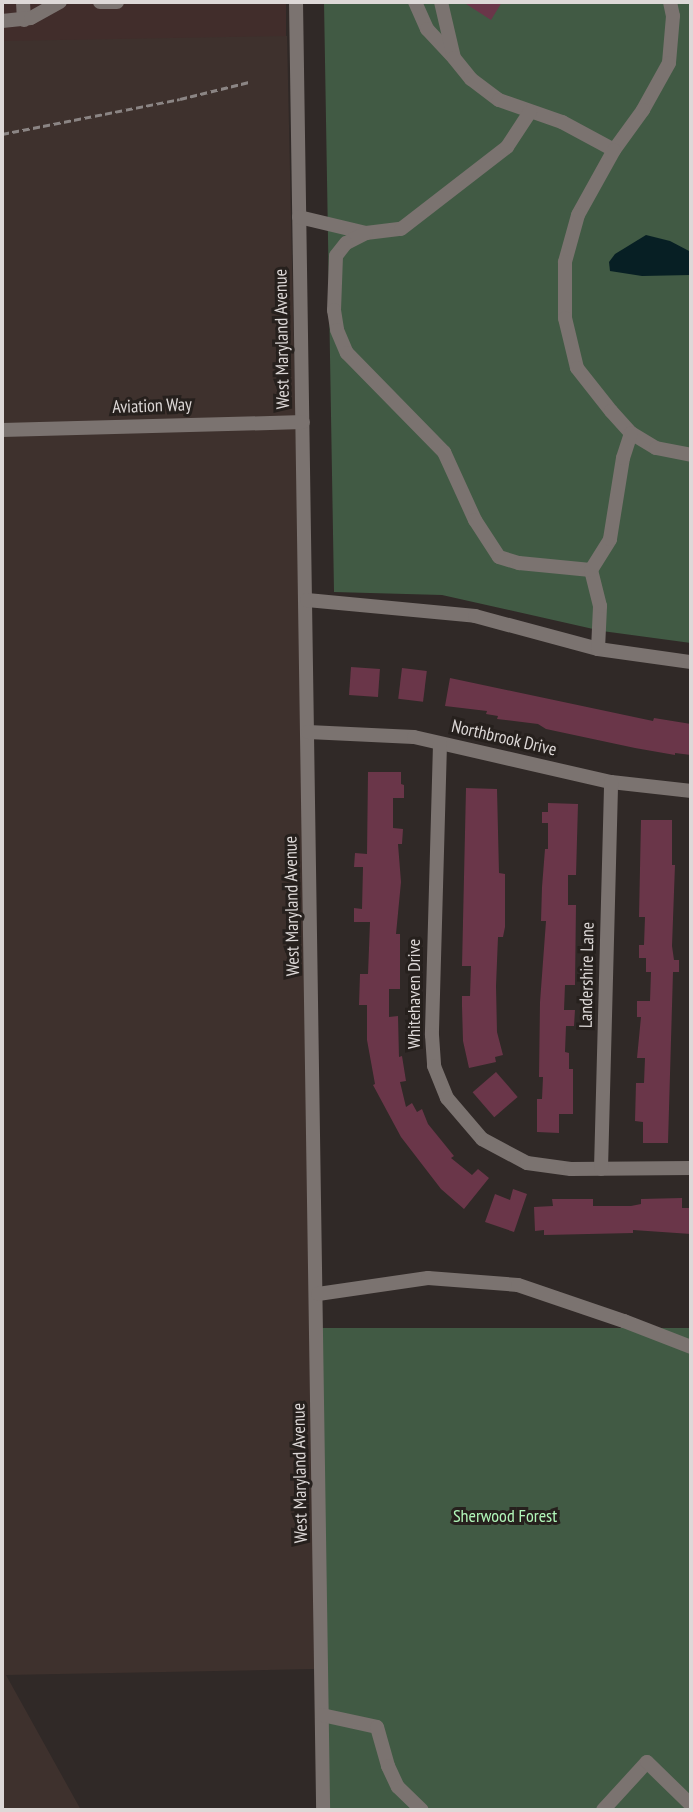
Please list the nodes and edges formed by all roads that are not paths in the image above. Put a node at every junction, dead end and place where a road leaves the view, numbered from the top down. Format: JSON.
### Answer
{"nodes":[{"id":1,"x":23,"y":2,"type":"edge"},
{"id":2,"x":60,"y":2,"type":"edge"},
{"id":3,"x":100,"y":2,"type":"edge"},
{"id":4,"x":117,"y":2,"type":"edge"},
{"id":5,"x":296,"y":2,"type":"edge"},
{"id":6,"x":415,"y":2,"type":"edge"},
{"id":7,"x":441,"y":2,"type":"edge"},
{"id":8,"x":670,"y":2,"type":"edge"},
{"id":9,"x":24,"y":20,"type":"junction"},
{"id":10,"x":2,"y":21,"type":"edge"},
{"id":11,"x":454,"y":58,"type":"junction"},
{"id":12,"x":530,"y":112,"type":"junction"},
{"id":13,"x":614,"y":150,"type":"junction"},
{"id":14,"x":299,"y":217,"type":"junction"},
{"id":15,"x":366,"y":233,"type":"junction"},
{"id":16,"x":303,"y":422,"type":"junction"},
{"id":17,"x":2,"y":430,"type":"edge"},
{"id":18,"x":631,"y":433,"type":"junction"},
{"id":19,"x":690,"y":452,"type":"edge"},
{"id":20,"x":591,"y":570,"type":"junction"},
{"id":21,"x":307,"y":600,"type":"junction"},
{"id":22,"x":598,"y":649,"type":"junction"},
{"id":23,"x":691,"y":662,"type":"edge"},
{"id":24,"x":308,"y":732,"type":"junction"},
{"id":25,"x":440,"y":744,"type":"junction"},
{"id":26,"x":611,"y":782,"type":"junction"},
{"id":27,"x":691,"y":792,"type":"edge"},
{"id":28,"x":691,"y":1168,"type":"edge"},
{"id":29,"x":601,"y":1169,"type":"junction"},
{"id":30,"x":317,"y":1294,"type":"junction"},
{"id":31,"x":691,"y":1347,"type":"edge"},
{"id":32,"x":322,"y":1715,"type":"junction"},
{"id":33,"x":691,"y":1805,"type":"edge"},
{"id":34,"x":323,"y":1810,"type":"edge"},
{"id":35,"x":422,"y":1810,"type":"edge"},
{"id":36,"x":603,"y":1810,"type":"edge"}],
"edges":[{"from":1,"to":9,"type":"street"},
{"from":2,"to":9,"type":"street"},
{"from":3,"to":4,"type":"street"},
{"from":5,"to":14,"type":"street","name":"West Maryland Avenue"},
{"from":6,"to":11,"type":"street"},
{"from":7,"to":11,"type":"street"},
{"from":8,"to":13,"type":"street"},
{"from":9,"to":10,"type":"street"},
{"from":11,"to":12,"type":"street"},
{"from":12,"to":13,"type":"street"},
{"from":12,"to":15,"type":"street"},
{"from":13,"to":18,"type":"street"},
{"from":14,"to":15,"type":"street"},
{"from":14,"to":16,"type":"street","name":"West Maryland Avenue"},
{"from":15,"to":20,"type":"street"},
{"from":16,"to":17,"type":"street","name":"Aviation Way"},
{"from":16,"to":21,"type":"street","name":"West Maryland Avenue"},
{"from":18,"to":19,"type":"street"},
{"from":18,"to":20,"type":"street"},
{"from":20,"to":22,"type":"street"},
{"from":21,"to":22,"type":"street"},
{"from":21,"to":24,"type":"street","name":"West Maryland Avenue"},
{"from":22,"to":23,"type":"street"},
{"from":24,"to":25,"type":"street","name":"Northbrook Drive"},
{"from":24,"to":30,"type":"street","name":"West Maryland Avenue"},
{"from":25,"to":26,"type":"street","name":"Northbrook Drive"},
{"from":25,"to":29,"type":"street","name":"Whitehaven Drive"},
{"from":26,"to":27,"type":"street","name":"Northbrook Drive"},
{"from":26,"to":29,"type":"street","name":"Landershire Lane"},
{"from":28,"to":29,"type":"street","name":"Whitehaven Drive"},
{"from":30,"to":31,"type":"street"},
{"from":30,"to":32,"type":"street","name":"West Maryland Avenue"},
{"from":32,"to":34,"type":"street","name":"West Maryland Avenue"},
{"from":32,"to":35,"type":"street"},
{"from":33,"to":36,"type":"street"}]}
